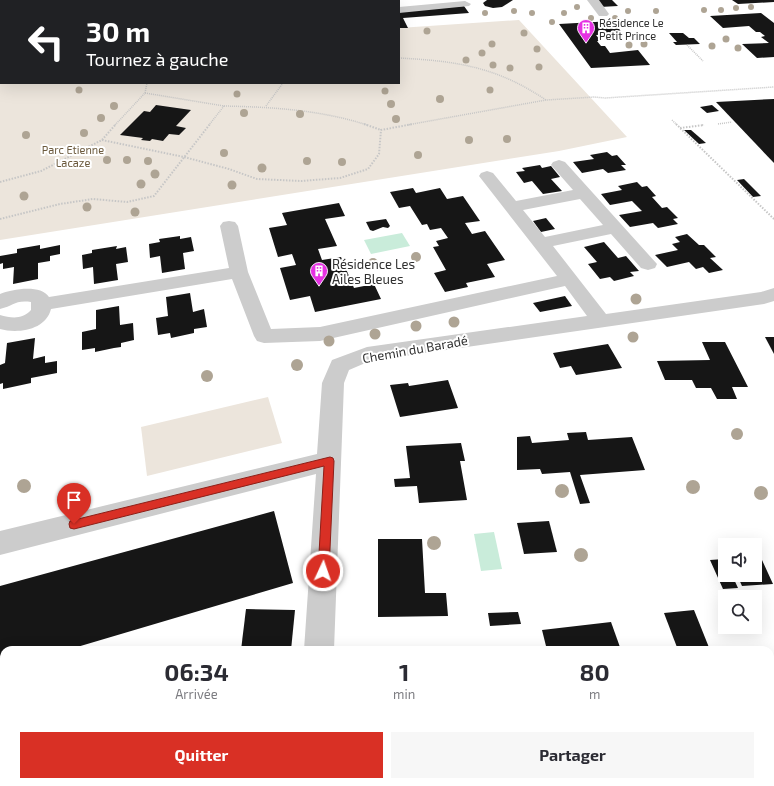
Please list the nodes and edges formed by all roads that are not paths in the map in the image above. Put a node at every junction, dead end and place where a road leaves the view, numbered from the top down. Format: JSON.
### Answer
{"nodes":[{"id":1,"x":593,"y":0,"type":"edge"},
{"id":2,"x":465,"y":4,"type":"dead end"},
{"id":3,"x":400,"y":10,"type":"edge"},
{"id":4,"x":603,"y":14,"type":"dead end"},
{"id":5,"x":559,"y":165,"type":"dead end"},
{"id":6,"x":487,"y":176,"type":"dead end"},
{"id":7,"x":584,"y":194,"type":"junction"},
{"id":8,"x":513,"y":207,"type":"junction"},
{"id":9,"x":229,"y":226,"type":"dead end"},
{"id":10,"x":615,"y":228,"type":"junction"},
{"id":11,"x":541,"y":243,"type":"junction"},
{"id":12,"x":648,"y":264,"type":"dead end"},
{"id":13,"x":240,"y":272,"type":"junction"},
{"id":14,"x":570,"y":279,"type":"junction"},
{"id":15,"x":774,"y":294,"type":"edge"},
{"id":16,"x":0,"y":303,"type":"edge"},
{"id":17,"x":43,"y":304,"type":"junction"},
{"id":18,"x":600,"y":320,"type":"junction"},
{"id":19,"x":0,"y":322,"type":"edge"},
{"id":20,"x":330,"y":461,"type":"junction"},
{"id":21,"x":0,"y":543,"type":"edge"},
{"id":22,"x":319,"y":646,"type":"edge"}],
"edges":[{"from":1,"to":4,"type":"street"},
{"from":2,"to":3,"type":"street"},
{"from":5,"to":7,"type":"street"},
{"from":6,"to":8,"type":"street"},
{"from":7,"to":8,"type":"street"},
{"from":7,"to":10,"type":"street"},
{"from":8,"to":11,"type":"street"},
{"from":9,"to":13,"type":"street"},
{"from":10,"to":11,"type":"street"},
{"from":10,"to":12,"type":"street"},
{"from":11,"to":14,"type":"street"},
{"from":13,"to":14,"type":"street"},
{"from":13,"to":17,"type":"street"},
{"from":14,"to":18,"type":"street"},
{"from":15,"to":18,"type":"street","name":"Chemin du Baradé"},
{"from":16,"to":17,"type":"street"},
{"from":17,"to":19,"type":"street"},
{"from":18,"to":20,"type":"street","name":"Chemin du Baradé"},
{"from":20,"to":21,"type":"street"},
{"from":20,"to":22,"type":"street","name":"Chemin du Baradé"}]}
